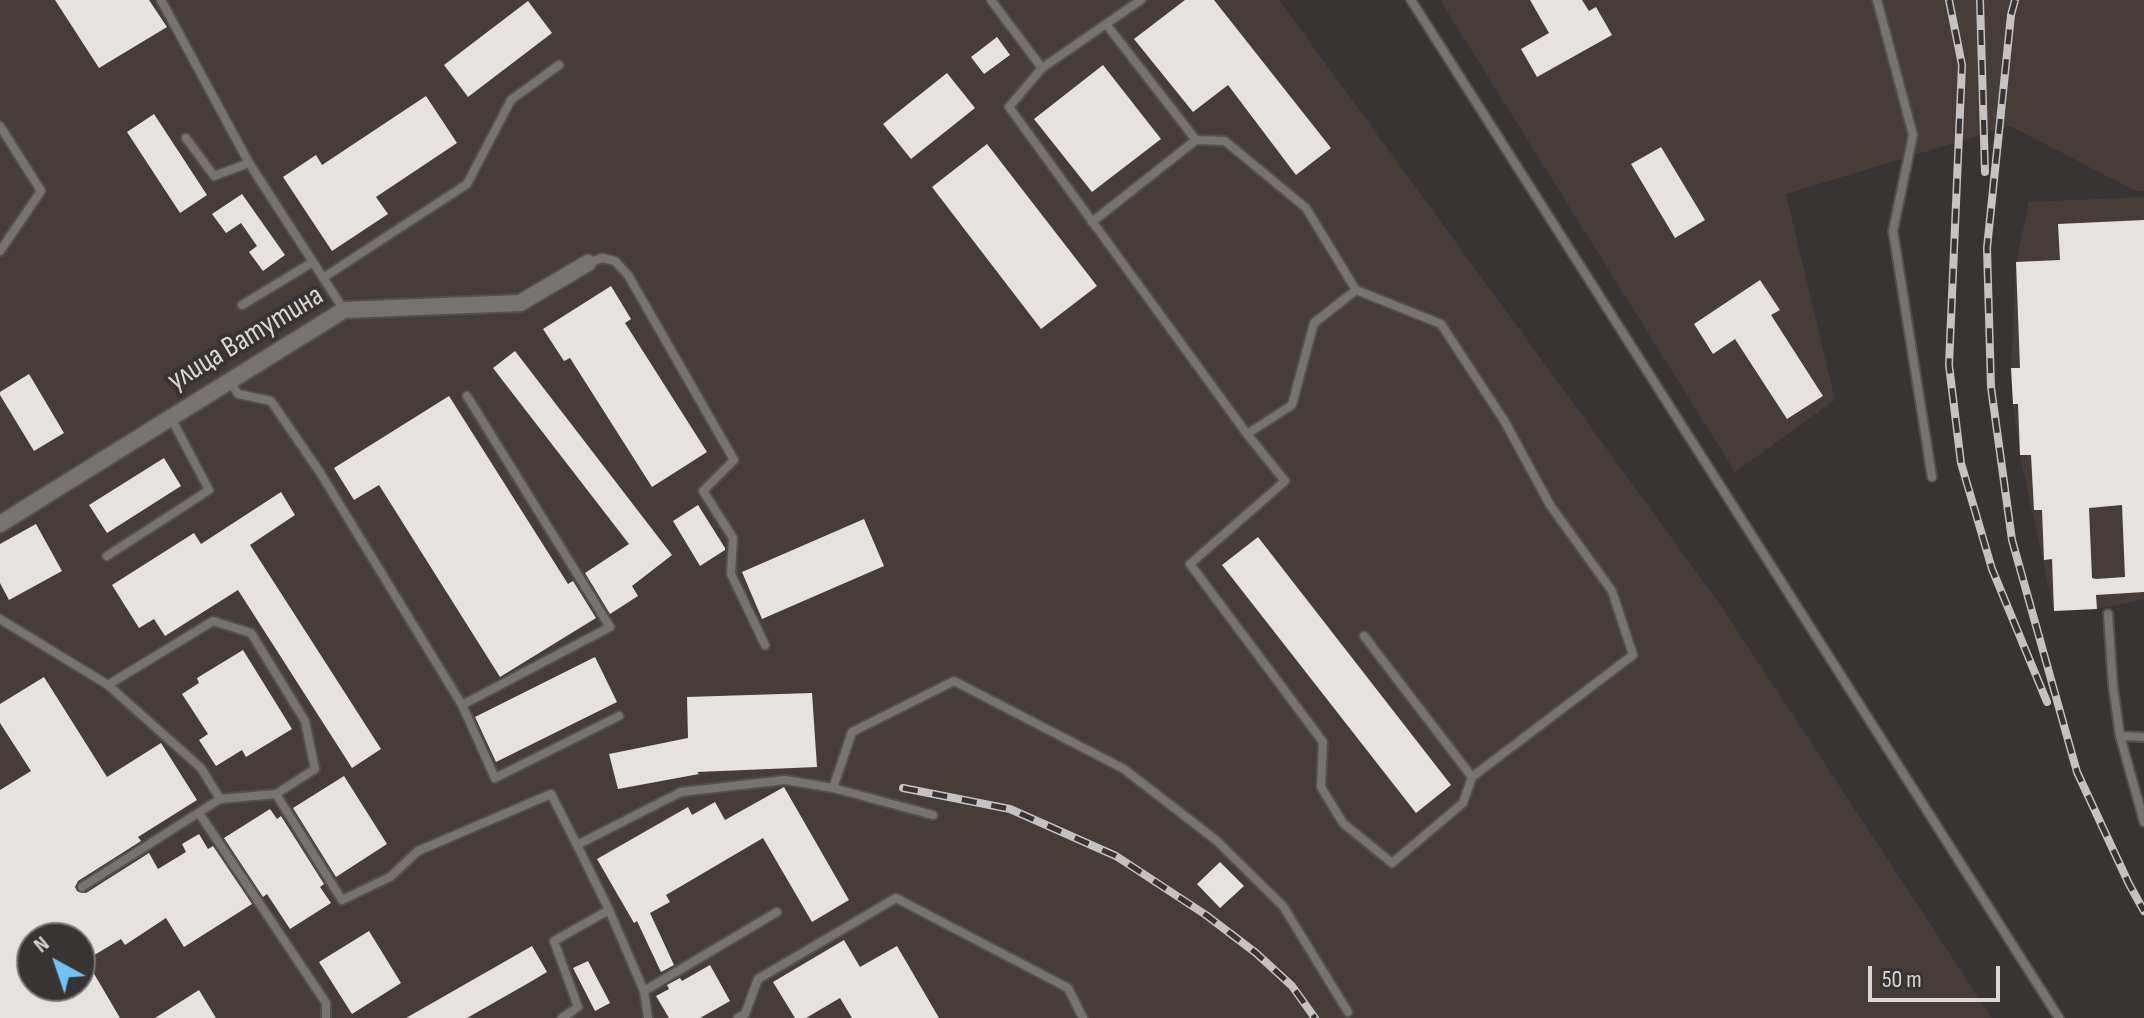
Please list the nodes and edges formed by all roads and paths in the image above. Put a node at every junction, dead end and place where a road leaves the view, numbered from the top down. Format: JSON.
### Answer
{"nodes":[{"id":1,"x":161,"y":0,"type":"edge"},
{"id":2,"x":991,"y":0,"type":"edge"},
{"id":3,"x":1141,"y":0,"type":"edge"},
{"id":4,"x":1411,"y":0,"type":"edge"},
{"id":5,"x":1877,"y":0,"type":"edge"},
{"id":6,"x":1106,"y":24,"type":"junction"},
{"id":7,"x":559,"y":65,"type":"dead end"},
{"id":8,"x":1042,"y":68,"type":"junction"},
{"id":9,"x":0,"y":126,"type":"edge"},
{"id":10,"x":186,"y":138,"type":"dead end"},
{"id":11,"x":1196,"y":140,"type":"junction"},
{"id":12,"x":249,"y":163,"type":"junction"},
{"id":13,"x":1092,"y":222,"type":"junction"},
{"id":14,"x":0,"y":251,"type":"edge"},
{"id":15,"x":313,"y":262,"type":"junction"},
{"id":16,"x":588,"y":263,"type":"joint"},
{"id":17,"x":323,"y":278,"type":"junction"},
{"id":18,"x":1356,"y":290,"type":"junction"},
{"id":19,"x":242,"y":305,"type":"dead end"},
{"id":20,"x":344,"y":310,"type":"junction"},
{"id":21,"x":230,"y":381,"type":"junction"},
{"id":22,"x":467,"y":396,"type":"dead end"},
{"id":23,"x":171,"y":418,"type":"junction"},
{"id":24,"x":1247,"y":434,"type":"junction"},
{"id":25,"x":1932,"y":477,"type":"dead end"},
{"id":26,"x":0,"y":524,"type":"edge"},
{"id":27,"x":107,"y":556,"type":"dead end"},
{"id":28,"x":2108,"y":614,"type":"dead end"},
{"id":29,"x":0,"y":619,"type":"edge"},
{"id":30,"x":1364,"y":636,"type":"dead end"},
{"id":31,"x":765,"y":645,"type":"dead end"},
{"id":32,"x":108,"y":685,"type":"junction"},
{"id":33,"x":462,"y":705,"type":"junction"},
{"id":34,"x":619,"y":716,"type":"dead end"},
{"id":35,"x":2120,"y":736,"type":"junction"},
{"id":36,"x":2144,"y":737,"type":"edge"},
{"id":37,"x":1472,"y":777,"type":"junction"},
{"id":38,"x":833,"y":788,"type":"junction"},
{"id":39,"x":276,"y":794,"type":"junction"},
{"id":40,"x":220,"y":799,"type":"junction"},
{"id":41,"x":199,"y":813,"type":"junction"},
{"id":42,"x":933,"y":815,"type":"dead end"},
{"id":43,"x":2144,"y":822,"type":"edge"},
{"id":44,"x":577,"y":845,"type":"junction"},
{"id":45,"x":82,"y":887,"type":"dead end"},
{"id":46,"x":609,"y":910,"type":"junction"},
{"id":47,"x":777,"y":912,"type":"dead end"},
{"id":48,"x":644,"y":991,"type":"junction"},
{"id":49,"x":1348,"y":1012,"type":"dead end"},
{"id":50,"x":744,"y":1017,"type":"edge"},
{"id":51,"x":326,"y":1018,"type":"edge"},
{"id":52,"x":562,"y":1018,"type":"edge"},
{"id":53,"x":648,"y":1018,"type":"edge"},
{"id":54,"x":1083,"y":1018,"type":"edge"},
{"id":55,"x":2059,"y":1018,"type":"edge"}],
"edges":[{"from":1,"to":12,"type":"lane"},
{"from":2,"to":8,"type":"lane"},
{"from":3,"to":6,"type":"lane"},
{"from":4,"to":55,"type":"lane"},
{"from":5,"to":25,"type":"lane"},
{"from":6,"to":8,"type":"lane"},
{"from":6,"to":11,"type":"lane"},
{"from":7,"to":17,"type":"lane"},
{"from":8,"to":13,"type":"lane"},
{"from":9,"to":14,"type":"lane"},
{"from":10,"to":12,"type":"lane"},
{"from":11,"to":13,"type":"lane"},
{"from":11,"to":18,"type":"lane"},
{"from":12,"to":15,"type":"lane"},
{"from":13,"to":24,"type":"lane"},
{"from":15,"to":17,"type":"lane"},
{"from":15,"to":19,"type":"lane"},
{"from":16,"to":20,"type":"street","name":"улица Ватутина"},
{"from":16,"to":31,"type":"lane"},
{"from":17,"to":20,"type":"lane"},
{"from":18,"to":24,"type":"lane"},
{"from":18,"to":37,"type":"lane"},
{"from":20,"to":21,"type":"street","name":"улица Ватутина"},
{"from":21,"to":23,"type":"street","name":"улица Ватутина"},
{"from":21,"to":33,"type":"lane"},
{"from":22,"to":33,"type":"lane"},
{"from":23,"to":26,"type":"street","name":"улица Ватутина"},
{"from":23,"to":27,"type":"lane"},
{"from":24,"to":37,"type":"lane"},
{"from":28,"to":35,"type":"lane"},
{"from":29,"to":32,"type":"lane"},
{"from":30,"to":37,"type":"lane"},
{"from":32,"to":39,"type":"lane"},
{"from":32,"to":40,"type":"lane"},
{"from":33,"to":34,"type":"lane"},
{"from":35,"to":36,"type":"lane"},
{"from":35,"to":43,"type":"lane"},
{"from":38,"to":42,"type":"lane"},
{"from":38,"to":44,"type":"lane"},
{"from":38,"to":49,"type":"lane"},
{"from":39,"to":40,"type":"lane"},
{"from":39,"to":44,"type":"lane"},
{"from":40,"to":41,"type":"lane"},
{"from":41,"to":45,"type":"lane"},
{"from":41,"to":51,"type":"lane"},
{"from":44,"to":46,"type":"lane"},
{"from":46,"to":48,"type":"lane"},
{"from":46,"to":52,"type":"lane"},
{"from":47,"to":48,"type":"lane"},
{"from":48,"to":53,"type":"lane"},
{"from":50,"to":54,"type":"lane"}]}
